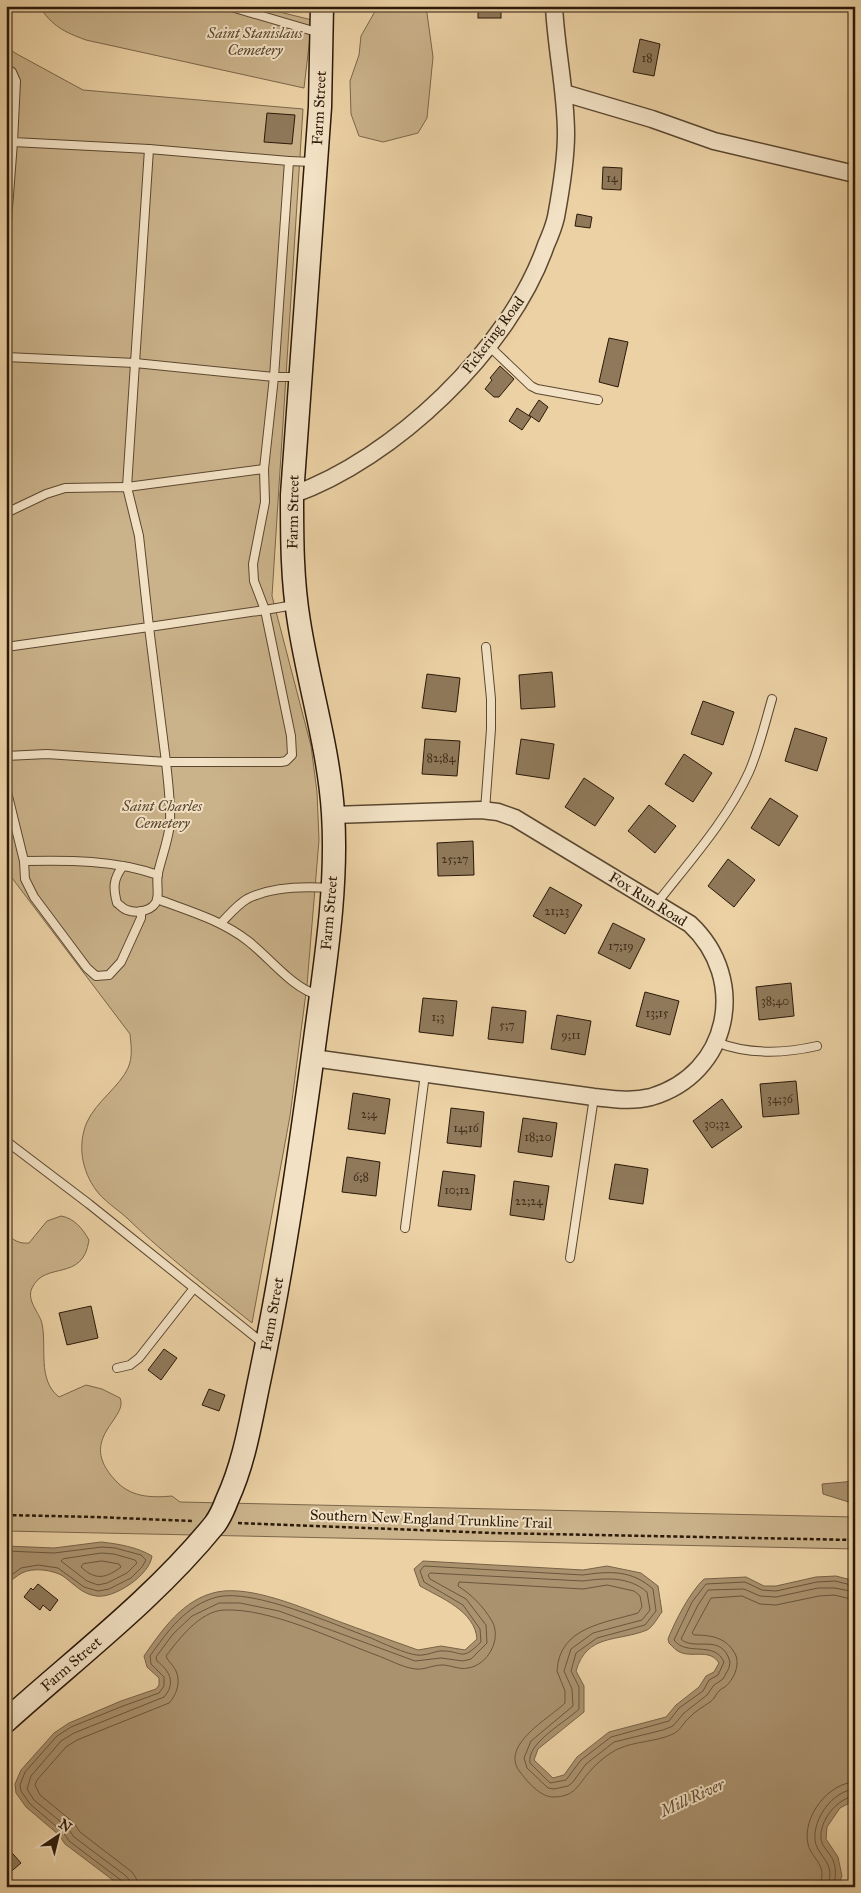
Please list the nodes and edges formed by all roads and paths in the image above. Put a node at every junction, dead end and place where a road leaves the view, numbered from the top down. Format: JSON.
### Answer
{"nodes":[{"id":1,"x":228,"y":6,"type":"edge"},
{"id":2,"x":322,"y":6,"type":"edge"},
{"id":3,"x":554,"y":6,"type":"edge"},
{"id":4,"x":322,"y":33,"type":"junction"},
{"id":5,"x":6,"y":68,"type":"edge"},
{"id":6,"x":564,"y":93,"type":"junction"},
{"id":7,"x":10,"y":142,"type":"edge"},
{"id":8,"x":148,"y":149,"type":"junction"},
{"id":9,"x":289,"y":161,"type":"junction"},
{"id":10,"x":315,"y":162,"type":"junction"},
{"id":11,"x":855,"y":174,"type":"edge"},
{"id":12,"x":6,"y":234,"type":"edge"},
{"id":13,"x":488,"y":345,"type":"junction"},
{"id":14,"x":6,"y":357,"type":"edge"},
{"id":15,"x":135,"y":363,"type":"junction"},
{"id":16,"x":274,"y":377,"type":"junction"},
{"id":17,"x":301,"y":377,"type":"junction"},
{"id":18,"x":598,"y":400,"type":"dead end"},
{"id":19,"x":264,"y":469,"type":"junction"},
{"id":20,"x":127,"y":486,"type":"junction"},
{"id":21,"x":292,"y":495,"type":"junction"},
{"id":22,"x":6,"y":513,"type":"edge"},
{"id":23,"x":296,"y":604,"type":"junction"},
{"id":24,"x":264,"y":610,"type":"junction"},
{"id":25,"x":149,"y":627,"type":"junction"},
{"id":26,"x":6,"y":647,"type":"edge"},
{"id":27,"x":486,"y":647,"type":"dead end"},
{"id":28,"x":772,"y":699,"type":"dead end"},
{"id":29,"x":6,"y":756,"type":"edge"},
{"id":30,"x":166,"y":762,"type":"junction"},
{"id":31,"x":6,"y":788,"type":"edge"},
{"id":32,"x":485,"y":810,"type":"junction"},
{"id":33,"x":333,"y":815,"type":"junction"},
{"id":34,"x":24,"y":861,"type":"junction"},
{"id":35,"x":123,"y":866,"type":"junction"},
{"id":36,"x":158,"y":875,"type":"junction"},
{"id":37,"x":332,"y":888,"type":"junction"},
{"id":38,"x":157,"y":899,"type":"junction"},
{"id":39,"x":657,"y":904,"type":"junction"},
{"id":40,"x":141,"y":911,"type":"junction"},
{"id":41,"x":221,"y":922,"type":"junction"},
{"id":42,"x":321,"y":996,"type":"junction"},
{"id":43,"x":716,"y":1042,"type":"junction"},
{"id":44,"x":817,"y":1046,"type":"dead end"},
{"id":45,"x":313,"y":1058,"type":"junction"},
{"id":46,"x":424,"y":1074,"type":"junction"},
{"id":47,"x":594,"y":1097,"type":"junction"},
{"id":48,"x":6,"y":1141,"type":"edge"},
{"id":49,"x":405,"y":1228,"type":"dead end"},
{"id":50,"x":570,"y":1258,"type":"dead end"},
{"id":51,"x":194,"y":1288,"type":"junction"},
{"id":52,"x":267,"y":1346,"type":"junction"},
{"id":53,"x":116,"y":1368,"type":"dead end"},
{"id":54,"x":6,"y":1515,"type":"edge"},
{"id":55,"x":216,"y":1522,"type":"junction"},
{"id":56,"x":855,"y":1540,"type":"edge"},
{"id":57,"x":6,"y":1721,"type":"edge"}],
"edges":[{"from":1,"to":4,"type":"lane"},
{"from":2,"to":4,"type":"street","name":"Farm Street"},
{"from":3,"to":6,"type":"street","name":"Pickering Road"},
{"from":4,"to":10,"type":"street","name":"Farm Street"},
{"from":5,"to":7,"type":"lane"},
{"from":6,"to":11,"type":"street"},
{"from":6,"to":13,"type":"street","name":"Pickering Road"},
{"from":7,"to":8,"type":"lane"},
{"from":7,"to":12,"type":"lane"},
{"from":8,"to":9,"type":"lane"},
{"from":8,"to":15,"type":"lane"},
{"from":9,"to":10,"type":"lane"},
{"from":9,"to":16,"type":"lane"},
{"from":10,"to":17,"type":"street","name":"Farm Street"},
{"from":13,"to":18,"type":"lane"},
{"from":13,"to":21,"type":"street","name":"Pickering Road"},
{"from":14,"to":15,"type":"lane"},
{"from":15,"to":16,"type":"lane"},
{"from":15,"to":20,"type":"lane"},
{"from":16,"to":17,"type":"lane"},
{"from":16,"to":19,"type":"lane"},
{"from":17,"to":21,"type":"street","name":"Farm Street"},
{"from":19,"to":20,"type":"lane"},
{"from":19,"to":24,"type":"lane"},
{"from":20,"to":22,"type":"lane"},
{"from":20,"to":25,"type":"lane"},
{"from":21,"to":23,"type":"street","name":"Farm Street"},
{"from":23,"to":24,"type":"lane"},
{"from":23,"to":33,"type":"street","name":"Farm Street"},
{"from":24,"to":25,"type":"lane"},
{"from":24,"to":30,"type":"lane"},
{"from":25,"to":26,"type":"lane"},
{"from":25,"to":30,"type":"lane"},
{"from":27,"to":32,"type":"lane"},
{"from":28,"to":39,"type":"lane"},
{"from":29,"to":30,"type":"lane"},
{"from":30,"to":36,"type":"lane"},
{"from":31,"to":34,"type":"lane"},
{"from":32,"to":33,"type":"street","name":"Fox Run Road"},
{"from":32,"to":39,"type":"street","name":"Fox Run Road"},
{"from":33,"to":37,"type":"street","name":"Farm Street"},
{"from":34,"to":35,"type":"lane"},
{"from":34,"to":40,"type":"lane"},
{"from":35,"to":36,"type":"lane"},
{"from":35,"to":40,"type":"lane"},
{"from":36,"to":38,"type":"lane"},
{"from":37,"to":41,"type":"lane"},
{"from":37,"to":42,"type":"street","name":"Farm Street"},
{"from":38,"to":40,"type":"lane"},
{"from":38,"to":41,"type":"lane"},
{"from":39,"to":43,"type":"street","name":"Fox Run Road"},
{"from":41,"to":42,"type":"lane"},
{"from":42,"to":45,"type":"street","name":"Farm Street"},
{"from":43,"to":44,"type":"lane"},
{"from":43,"to":47,"type":"street","name":"Fox Run Road"},
{"from":45,"to":46,"type":"street","name":"Fox Run Road"},
{"from":45,"to":52,"type":"street","name":"Farm Street"},
{"from":46,"to":47,"type":"street","name":"Fox Run Road"},
{"from":46,"to":49,"type":"lane"},
{"from":47,"to":50,"type":"lane"},
{"from":48,"to":51,"type":"lane"},
{"from":51,"to":52,"type":"lane"},
{"from":51,"to":53,"type":"lane"},
{"from":52,"to":55,"type":"street","name":"Farm Street"},
{"from":54,"to":55,"type":"path","name":"Southern New England Trunkline Trail"},
{"from":55,"to":56,"type":"path","name":"Southern New England Trunkline Trail"},
{"from":55,"to":57,"type":"street","name":"Farm Street"}]}
